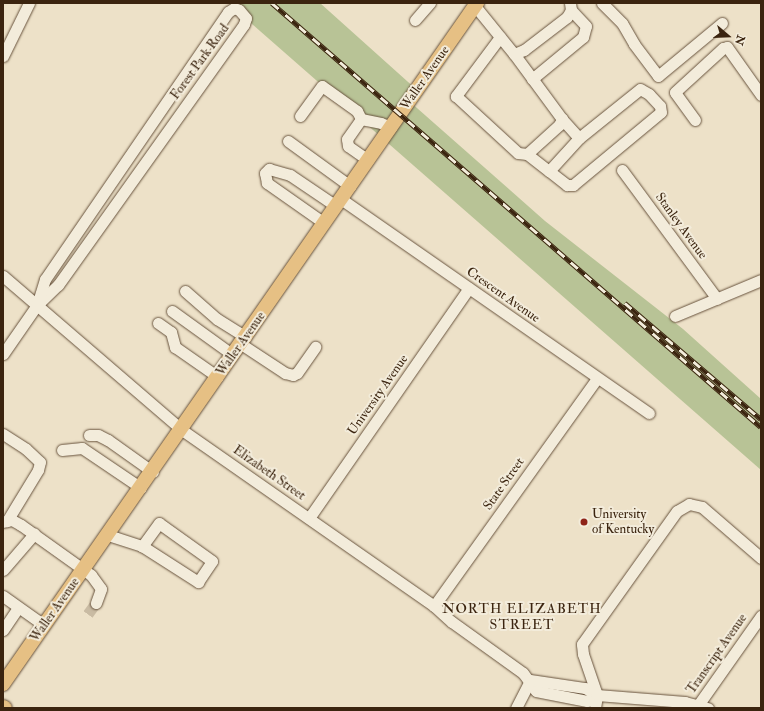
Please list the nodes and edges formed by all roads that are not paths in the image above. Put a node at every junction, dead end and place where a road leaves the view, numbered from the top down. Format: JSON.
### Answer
{"nodes":[{"id":1,"x":29,"y":3,"type":"edge"},
{"id":2,"x":430,"y":3,"type":"edge"},
{"id":3,"x":602,"y":3,"type":"edge"},
{"id":4,"x":476,"y":4,"type":"edge"},
{"id":5,"x":571,"y":7,"type":"edge"},
{"id":6,"x":415,"y":20,"type":"dead end"},
{"id":7,"x":722,"y":23,"type":"dead end"},
{"id":8,"x":500,"y":37,"type":"junction"},
{"id":9,"x":514,"y":54,"type":"junction"},
{"id":10,"x":3,"y":56,"type":"edge"},
{"id":11,"x":532,"y":79,"type":"junction"},
{"id":12,"x":761,"y":95,"type":"edge"},
{"id":13,"x":300,"y":116,"type":"dead end"},
{"id":14,"x":562,"y":118,"type":"junction"},
{"id":15,"x":361,"y":119,"type":"junction"},
{"id":16,"x":695,"y":120,"type":"dead end"},
{"id":17,"x":391,"y":127,"type":"junction"},
{"id":18,"x":579,"y":138,"type":"junction"},
{"id":19,"x":288,"y":141,"type":"dead end"},
{"id":20,"x":137,"y":147,"type":"junction"},
{"id":21,"x":527,"y":154,"type":"junction"},
{"id":22,"x":150,"y":156,"type":"junction"},
{"id":23,"x":368,"y":160,"type":"junction"},
{"id":24,"x":622,"y":170,"type":"dead end"},
{"id":25,"x":549,"y":171,"type":"junction"},
{"id":26,"x":350,"y":186,"type":"junction"},
{"id":27,"x":338,"y":202,"type":"junction"},
{"id":28,"x":324,"y":223,"type":"junction"},
{"id":29,"x":3,"y":276,"type":"edge"},
{"id":30,"x":761,"y":280,"type":"edge"},
{"id":31,"x":469,"y":288,"type":"junction"},
{"id":32,"x":185,"y":291,"type":"dead end"},
{"id":33,"x":717,"y":299,"type":"junction"},
{"id":34,"x":37,"y":305,"type":"junction"},
{"id":35,"x":172,"y":311,"type":"dead end"},
{"id":36,"x":675,"y":316,"type":"dead end"},
{"id":37,"x":158,"y":323,"type":"dead end"},
{"id":38,"x":240,"y":345,"type":"junction"},
{"id":39,"x":315,"y":347,"type":"dead end"},
{"id":40,"x":3,"y":354,"type":"edge"},
{"id":41,"x":218,"y":377,"type":"junction"},
{"id":42,"x":596,"y":378,"type":"junction"},
{"id":43,"x":649,"y":414,"type":"dead end"},
{"id":44,"x":182,"y":430,"type":"junction"},
{"id":45,"x":3,"y":434,"type":"edge"},
{"id":46,"x":89,"y":435,"type":"dead end"},
{"id":47,"x":62,"y":450,"type":"dead end"},
{"id":48,"x":153,"y":472,"type":"junction"},
{"id":49,"x":141,"y":488,"type":"junction"},
{"id":50,"x":309,"y":518,"type":"junction"},
{"id":51,"x":5,"y":521,"type":"edge"},
{"id":52,"x":34,"y":534,"type":"junction"},
{"id":53,"x":108,"y":535,"type":"junction"},
{"id":54,"x":142,"y":546,"type":"junction"},
{"id":55,"x":761,"y":558,"type":"edge"},
{"id":56,"x":3,"y":570,"type":"edge"},
{"id":57,"x":83,"y":570,"type":"junction"},
{"id":58,"x":3,"y":596,"type":"edge"},
{"id":59,"x":96,"y":603,"type":"tunnel mouth"},
{"id":60,"x":434,"y":606,"type":"junction"},
{"id":61,"x":18,"y":608,"type":"junction"},
{"id":62,"x":761,"y":616,"type":"edge"},
{"id":63,"x":44,"y":625,"type":"junction"},
{"id":64,"x":3,"y":630,"type":"edge"},
{"id":65,"x":530,"y":680,"type":"junction"},
{"id":66,"x":3,"y":684,"type":"edge"},
{"id":67,"x":597,"y":695,"type":"junction"},
{"id":68,"x":701,"y":707,"type":"edge"},
{"id":69,"x":516,"y":708,"type":"edge"},
{"id":70,"x":595,"y":708,"type":"edge"}],
"edges":[{"from":1,"to":10,"type":"street"},
{"from":2,"to":6,"type":"street"},
{"from":3,"to":7,"type":"street"},
{"from":4,"to":8,"type":"street"},
{"from":4,"to":17,"type":"main road","name":"Waller Avenue"},
{"from":5,"to":9,"type":"street"},
{"from":5,"to":11,"type":"street"},
{"from":8,"to":9,"type":"street"},
{"from":8,"to":21,"type":"street"},
{"from":9,"to":11,"type":"street"},
{"from":11,"to":14,"type":"street"},
{"from":12,"to":16,"type":"street"},
{"from":13,"to":15,"type":"street"},
{"from":14,"to":18,"type":"street"},
{"from":14,"to":21,"type":"street"},
{"from":15,"to":17,"type":"street"},
{"from":15,"to":23,"type":"street"},
{"from":17,"to":23,"type":"main road","name":"Waller Avenue"},
{"from":18,"to":25,"type":"street"},
{"from":18,"to":25,"type":"street"},
{"from":19,"to":26,"type":"street"},
{"from":20,"to":22,"type":"street"},
{"from":20,"to":22,"type":"street","name":"Forest Park Road"},
{"from":20,"to":34,"type":"street","name":"Forest Park Road"},
{"from":21,"to":25,"type":"street"},
{"from":22,"to":34,"type":"street","name":"Forest Park Road"},
{"from":23,"to":26,"type":"main road","name":"Waller Avenue"},
{"from":24,"to":33,"type":"street","name":"Stanley Avenue"},
{"from":26,"to":27,"type":"main road","name":"Waller Avenue"},
{"from":27,"to":28,"type":"main road","name":"Waller Avenue"},
{"from":27,"to":28,"type":"street","name":"Crescent Avenue"},
{"from":27,"to":31,"type":"street","name":"Crescent Avenue"},
{"from":28,"to":38,"type":"main road","name":"Waller Avenue"},
{"from":29,"to":34,"type":"street","name":"Elizabeth Street"},
{"from":30,"to":33,"type":"street"},
{"from":31,"to":42,"type":"street","name":"Crescent Avenue"},
{"from":31,"to":50,"type":"street","name":"University Avenue"},
{"from":32,"to":38,"type":"street"},
{"from":33,"to":36,"type":"street"},
{"from":34,"to":40,"type":"street","name":"Forest Park Road"},
{"from":34,"to":44,"type":"street","name":"Elizabeth Street"},
{"from":35,"to":38,"type":"street"},
{"from":37,"to":41,"type":"street"},
{"from":38,"to":39,"type":"street"},
{"from":38,"to":41,"type":"main road","name":"Waller Avenue"},
{"from":41,"to":44,"type":"main road","name":"Waller Avenue"},
{"from":42,"to":43,"type":"street","name":"Crescent Avenue"},
{"from":42,"to":60,"type":"street","name":"State Street"},
{"from":44,"to":48,"type":"main road","name":"Waller Avenue"},
{"from":44,"to":50,"type":"street","name":"Elizabeth Street"},
{"from":45,"to":51,"type":"street"},
{"from":46,"to":48,"type":"street"},
{"from":47,"to":49,"type":"street"},
{"from":48,"to":49,"type":"main road","name":"Waller Avenue"},
{"from":49,"to":53,"type":"main road","name":"Waller Avenue"},
{"from":50,"to":60,"type":"street","name":"Elizabeth Street"},
{"from":51,"to":52,"type":"street"},
{"from":52,"to":56,"type":"street"},
{"from":52,"to":57,"type":"street"},
{"from":53,"to":54,"type":"street"},
{"from":53,"to":57,"type":"main road","name":"Waller Avenue"},
{"from":54,"to":54,"type":"street"},
{"from":55,"to":67,"type":"street"},
{"from":57,"to":59,"type":"street"},
{"from":57,"to":63,"type":"main road","name":"Waller Avenue"},
{"from":58,"to":61,"type":"street"},
{"from":60,"to":65,"type":"street","name":"Elizabeth Street"},
{"from":61,"to":63,"type":"street"},
{"from":61,"to":64,"type":"street"},
{"from":62,"to":68,"type":"street","name":"Transcript Avenue"},
{"from":63,"to":66,"type":"main road","name":"Waller Avenue"},
{"from":65,"to":67,"type":"street","name":"Elizabeth Street"},
{"from":65,"to":69,"type":"street"},
{"from":67,"to":68,"type":"street","name":"Elizabeth Street"},
{"from":67,"to":70,"type":"street"}]}
